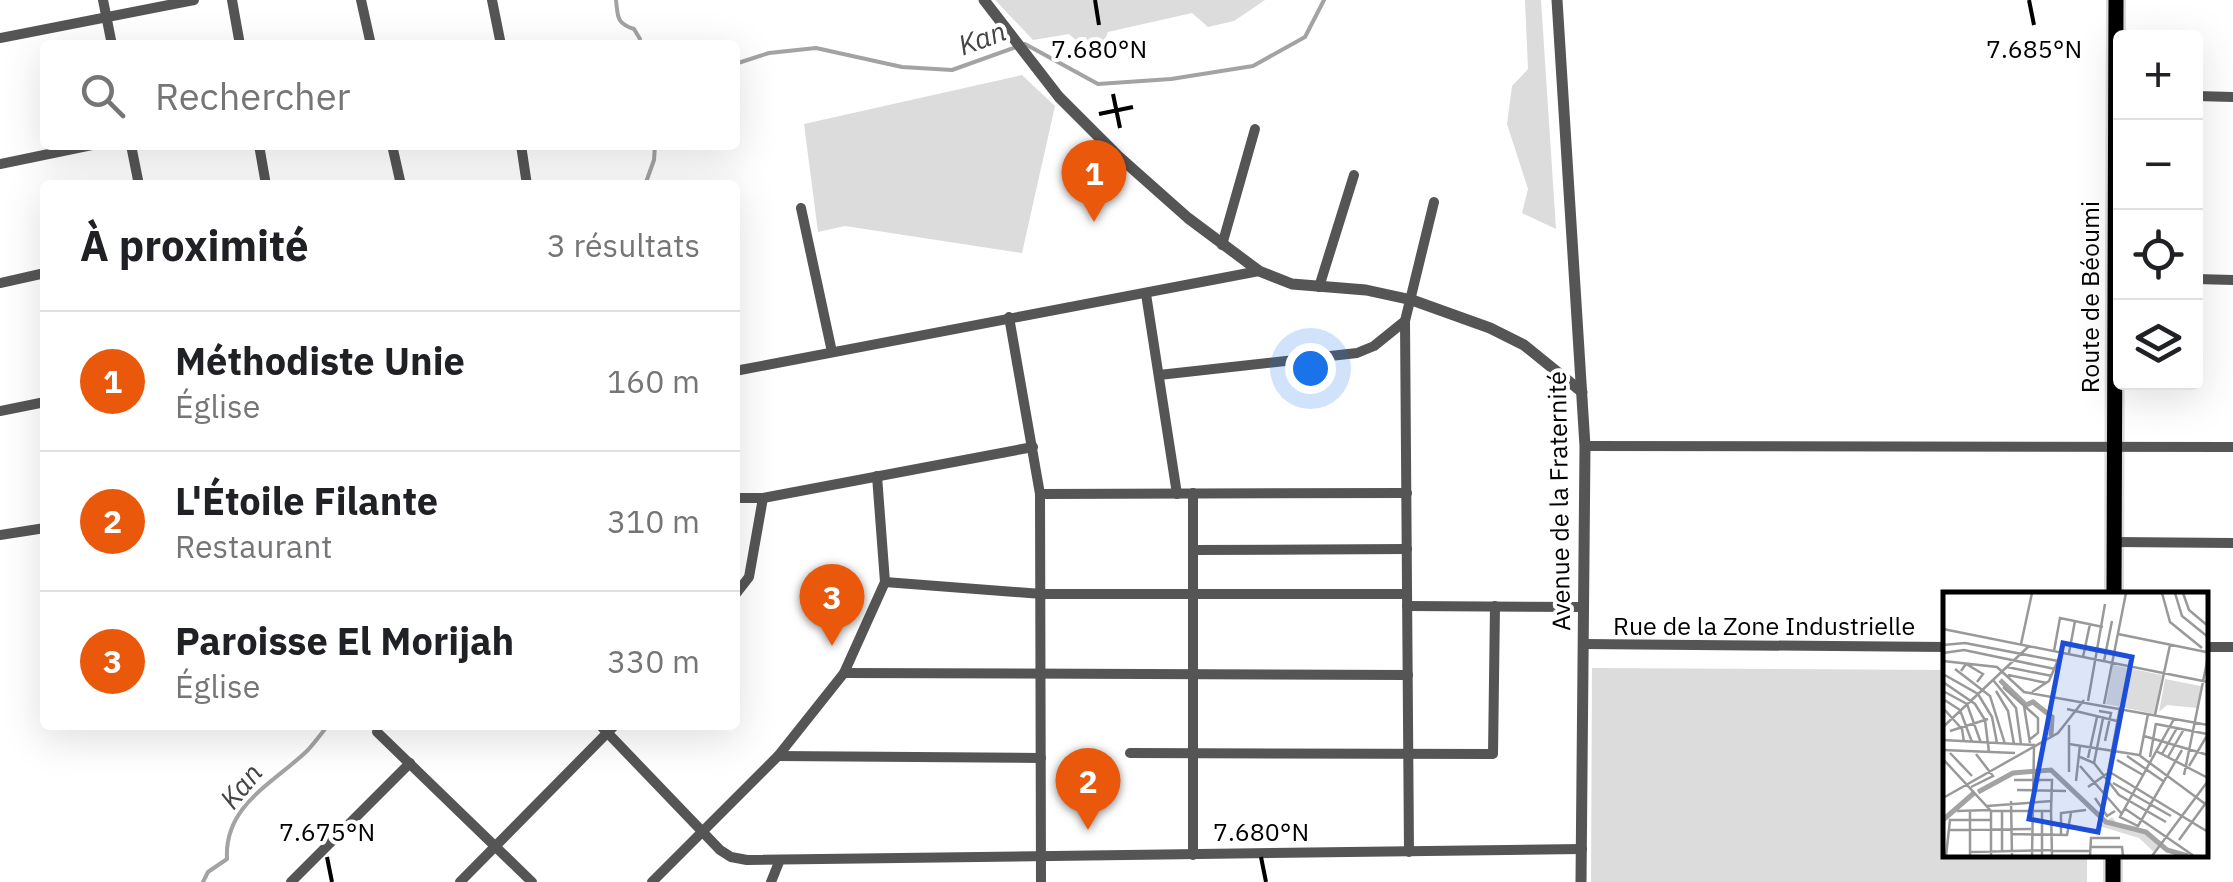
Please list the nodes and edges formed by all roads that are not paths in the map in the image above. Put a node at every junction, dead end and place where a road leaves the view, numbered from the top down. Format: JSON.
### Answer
{"nodes":[{"id":1,"x":102,"y":0,"type":"edge"},
{"id":2,"x":194,"y":0,"type":"edge"},
{"id":3,"x":232,"y":0,"type":"edge"},
{"id":4,"x":361,"y":0,"type":"edge"},
{"id":5,"x":492,"y":0,"type":"edge"},
{"id":6,"x":984,"y":0,"type":"edge"},
{"id":7,"x":1556,"y":0,"type":"edge"},
{"id":8,"x":2116,"y":0,"type":"edge"},
{"id":9,"x":106,"y":17,"type":"junction"},
{"id":10,"x":2116,"y":30,"type":"edge"},
{"id":11,"x":0,"y":38,"type":"edge"},
{"id":12,"x":111,"y":40,"type":"edge"},
{"id":13,"x":239,"y":40,"type":"edge"},
{"id":14,"x":370,"y":40,"type":"edge"},
{"id":15,"x":500,"y":40,"type":"edge"},
{"id":16,"x":2203,"y":96,"type":"edge"},
{"id":17,"x":2233,"y":96,"type":"edge"},
{"id":18,"x":2117,"y":120,"type":"edge"},
{"id":19,"x":1254,"y":129,"type":"dead end"},
{"id":20,"x":68,"y":150,"type":"edge"},
{"id":21,"x":133,"y":150,"type":"edge"},
{"id":22,"x":260,"y":150,"type":"edge"},
{"id":23,"x":393,"y":150,"type":"edge"},
{"id":24,"x":522,"y":150,"type":"edge"},
{"id":25,"x":0,"y":164,"type":"edge"},
{"id":26,"x":1354,"y":176,"type":"dead end"},
{"id":27,"x":138,"y":180,"type":"edge"},
{"id":28,"x":265,"y":180,"type":"edge"},
{"id":29,"x":400,"y":180,"type":"edge"},
{"id":30,"x":526,"y":180,"type":"edge"},
{"id":31,"x":1434,"y":202,"type":"dead end"},
{"id":32,"x":801,"y":208,"type":"dead end"},
{"id":33,"x":2118,"y":210,"type":"edge"},
{"id":34,"x":1222,"y":245,"type":"junction"},
{"id":35,"x":1260,"y":271,"type":"junction"},
{"id":36,"x":40,"y":275,"type":"edge"},
{"id":37,"x":2203,"y":279,"type":"edge"},
{"id":38,"x":2233,"y":280,"type":"edge"},
{"id":39,"x":0,"y":283,"type":"edge"},
{"id":40,"x":1320,"y":288,"type":"junction"},
{"id":41,"x":1146,"y":294,"type":"junction"},
{"id":42,"x":1412,"y":300,"type":"junction"},
{"id":43,"x":2117,"y":300,"type":"edge"},
{"id":44,"x":1009,"y":317,"type":"junction"},
{"id":45,"x":1405,"y":321,"type":"junction"},
{"id":46,"x":832,"y":352,"type":"junction"},
{"id":47,"x":740,"y":370,"type":"edge"},
{"id":48,"x":1159,"y":375,"type":"junction"},
{"id":49,"x":1582,"y":392,"type":"junction"},
{"id":50,"x":40,"y":403,"type":"edge"},
{"id":51,"x":0,"y":411,"type":"edge"},
{"id":52,"x":1585,"y":446,"type":"junction"},
{"id":53,"x":2114,"y":446,"type":"junction"},
{"id":54,"x":1033,"y":447,"type":"junction"},
{"id":55,"x":2233,"y":447,"type":"edge"},
{"id":56,"x":877,"y":476,"type":"junction"},
{"id":57,"x":1193,"y":493,"type":"junction"},
{"id":58,"x":1407,"y":493,"type":"junction"},
{"id":59,"x":1040,"y":494,"type":"junction"},
{"id":60,"x":1177,"y":494,"type":"junction"},
{"id":61,"x":740,"y":498,"type":"edge"},
{"id":62,"x":763,"y":498,"type":"junction"},
{"id":63,"x":40,"y":529,"type":"edge"},
{"id":64,"x":0,"y":536,"type":"edge"},
{"id":65,"x":2114,"y":542,"type":"junction"},
{"id":66,"x":2233,"y":544,"type":"edge"},
{"id":67,"x":1194,"y":550,"type":"junction"},
{"id":68,"x":1407,"y":550,"type":"junction"},
{"id":69,"x":885,"y":582,"type":"junction"},
{"id":70,"x":740,"y":589,"type":"edge"},
{"id":71,"x":2114,"y":592,"type":"edge"},
{"id":72,"x":1042,"y":594,"type":"junction"},
{"id":73,"x":1194,"y":594,"type":"junction"},
{"id":74,"x":1407,"y":600,"type":"junction"},
{"id":75,"x":1495,"y":606,"type":"junction"},
{"id":76,"x":1582,"y":606,"type":"junction"},
{"id":77,"x":1583,"y":644,"type":"junction"},
{"id":78,"x":1943,"y":646,"type":"edge"},
{"id":79,"x":844,"y":672,"type":"junction"},
{"id":80,"x":1408,"y":675,"type":"junction"},
{"id":81,"x":1040,"y":676,"type":"junction"},
{"id":82,"x":1194,"y":676,"type":"junction"},
{"id":83,"x":606,"y":730,"type":"edge"},
{"id":84,"x":610,"y":730,"type":"edge"},
{"id":85,"x":376,"y":732,"type":"dead end"},
{"id":86,"x":1192,"y":752,"type":"junction"},
{"id":87,"x":1130,"y":753,"type":"dead end"},
{"id":88,"x":1408,"y":753,"type":"junction"},
{"id":89,"x":778,"y":756,"type":"junction"},
{"id":90,"x":1041,"y":758,"type":"junction"},
{"id":91,"x":410,"y":763,"type":"junction"},
{"id":92,"x":703,"y":834,"type":"junction"},
{"id":93,"x":494,"y":848,"type":"junction"},
{"id":94,"x":1582,"y":848,"type":"junction"},
{"id":95,"x":1409,"y":852,"type":"junction"},
{"id":96,"x":1194,"y":855,"type":"junction"},
{"id":97,"x":1041,"y":858,"type":"junction"},
{"id":98,"x":779,"y":862,"type":"junction"},
{"id":99,"x":291,"y":882,"type":"edge"},
{"id":100,"x":460,"y":882,"type":"edge"},
{"id":101,"x":532,"y":882,"type":"edge"},
{"id":102,"x":652,"y":882,"type":"edge"},
{"id":103,"x":771,"y":882,"type":"edge"},
{"id":104,"x":1041,"y":882,"type":"edge"},
{"id":105,"x":1581,"y":882,"type":"edge"}],
"edges":[{"from":1,"to":9,"type":"street"},
{"from":2,"to":9,"type":"street"},
{"from":3,"to":13,"type":"street"},
{"from":4,"to":14,"type":"street"},
{"from":5,"to":15,"type":"street"},
{"from":6,"to":34,"type":"street"},
{"from":7,"to":49,"type":"street","name":"Avenue de la Fraternité"},
{"from":8,"to":10,"type":"main road","name":"Route de Béoumi"},
{"from":9,"to":11,"type":"street"},
{"from":9,"to":12,"type":"street"},
{"from":16,"to":17,"type":"street"},
{"from":18,"to":33,"type":"main road","name":"Route de Béoumi"},
{"from":19,"to":34,"type":"street"},
{"from":20,"to":25,"type":"street"},
{"from":21,"to":27,"type":"street"},
{"from":22,"to":28,"type":"street"},
{"from":23,"to":29,"type":"street"},
{"from":24,"to":30,"type":"street"},
{"from":26,"to":40,"type":"street"},
{"from":31,"to":42,"type":"street"},
{"from":32,"to":46,"type":"street"},
{"from":34,"to":35,"type":"street"},
{"from":35,"to":40,"type":"street"},
{"from":35,"to":41,"type":"street"},
{"from":36,"to":39,"type":"street"},
{"from":37,"to":38,"type":"street"},
{"from":40,"to":42,"type":"street"},
{"from":41,"to":44,"type":"street"},
{"from":41,"to":48,"type":"street"},
{"from":42,"to":45,"type":"street"},
{"from":42,"to":49,"type":"street"},
{"from":43,"to":53,"type":"main road","name":"Route de Béoumi"},
{"from":44,"to":46,"type":"street"},
{"from":44,"to":54,"type":"street"},
{"from":45,"to":48,"type":"street"},
{"from":45,"to":58,"type":"street"},
{"from":46,"to":47,"type":"street"},
{"from":48,"to":60,"type":"street"},
{"from":49,"to":52,"type":"street","name":"Avenue de la Fraternité"},
{"from":50,"to":51,"type":"street"},
{"from":52,"to":53,"type":"street"},
{"from":52,"to":76,"type":"street","name":"Avenue de la Fraternité"},
{"from":53,"to":55,"type":"street"},
{"from":53,"to":65,"type":"main road","name":"Route de Béoumi"},
{"from":54,"to":56,"type":"street"},
{"from":54,"to":59,"type":"street"},
{"from":56,"to":62,"type":"street"},
{"from":56,"to":69,"type":"street"},
{"from":57,"to":58,"type":"street"},
{"from":57,"to":60,"type":"street"},
{"from":57,"to":67,"type":"street"},
{"from":58,"to":68,"type":"street"},
{"from":59,"to":60,"type":"street"},
{"from":59,"to":72,"type":"street"},
{"from":61,"to":62,"type":"street"},
{"from":62,"to":70,"type":"street"},
{"from":63,"to":64,"type":"street"},
{"from":65,"to":66,"type":"street"},
{"from":65,"to":71,"type":"main road","name":"Route de Béoumi"},
{"from":67,"to":68,"type":"street"},
{"from":67,"to":73,"type":"street"},
{"from":68,"to":74,"type":"street"},
{"from":69,"to":72,"type":"street"},
{"from":69,"to":79,"type":"street"},
{"from":72,"to":73,"type":"street"},
{"from":72,"to":81,"type":"street"},
{"from":73,"to":74,"type":"street"},
{"from":73,"to":82,"type":"street"},
{"from":74,"to":75,"type":"street"},
{"from":74,"to":80,"type":"street"},
{"from":75,"to":76,"type":"street"},
{"from":75,"to":88,"type":"street"},
{"from":76,"to":77,"type":"street","name":"Avenue de la Fraternité"},
{"from":77,"to":78,"type":"street","name":"Rue de la Zone Industrielle"},
{"from":77,"to":94,"type":"street","name":"Avenue de la Fraternité"},
{"from":79,"to":81,"type":"street"},
{"from":79,"to":89,"type":"street"},
{"from":80,"to":82,"type":"street"},
{"from":80,"to":88,"type":"street"},
{"from":81,"to":82,"type":"street"},
{"from":81,"to":90,"type":"street"},
{"from":82,"to":86,"type":"street"},
{"from":83,"to":93,"type":"street"},
{"from":84,"to":92,"type":"street"},
{"from":85,"to":91,"type":"street"},
{"from":86,"to":87,"type":"street"},
{"from":86,"to":88,"type":"street"},
{"from":86,"to":96,"type":"street"},
{"from":88,"to":95,"type":"street"},
{"from":89,"to":90,"type":"street"},
{"from":89,"to":92,"type":"street"},
{"from":90,"to":97,"type":"street"},
{"from":91,"to":93,"type":"street"},
{"from":91,"to":99,"type":"street"},
{"from":92,"to":98,"type":"street"},
{"from":92,"to":102,"type":"street"},
{"from":93,"to":100,"type":"street"},
{"from":93,"to":101,"type":"street"},
{"from":94,"to":95,"type":"street"},
{"from":94,"to":105,"type":"street","name":"Avenue de la Fraternité"},
{"from":95,"to":96,"type":"street"},
{"from":96,"to":97,"type":"street"},
{"from":97,"to":98,"type":"street"},
{"from":97,"to":104,"type":"street"},
{"from":98,"to":103,"type":"street"}]}
